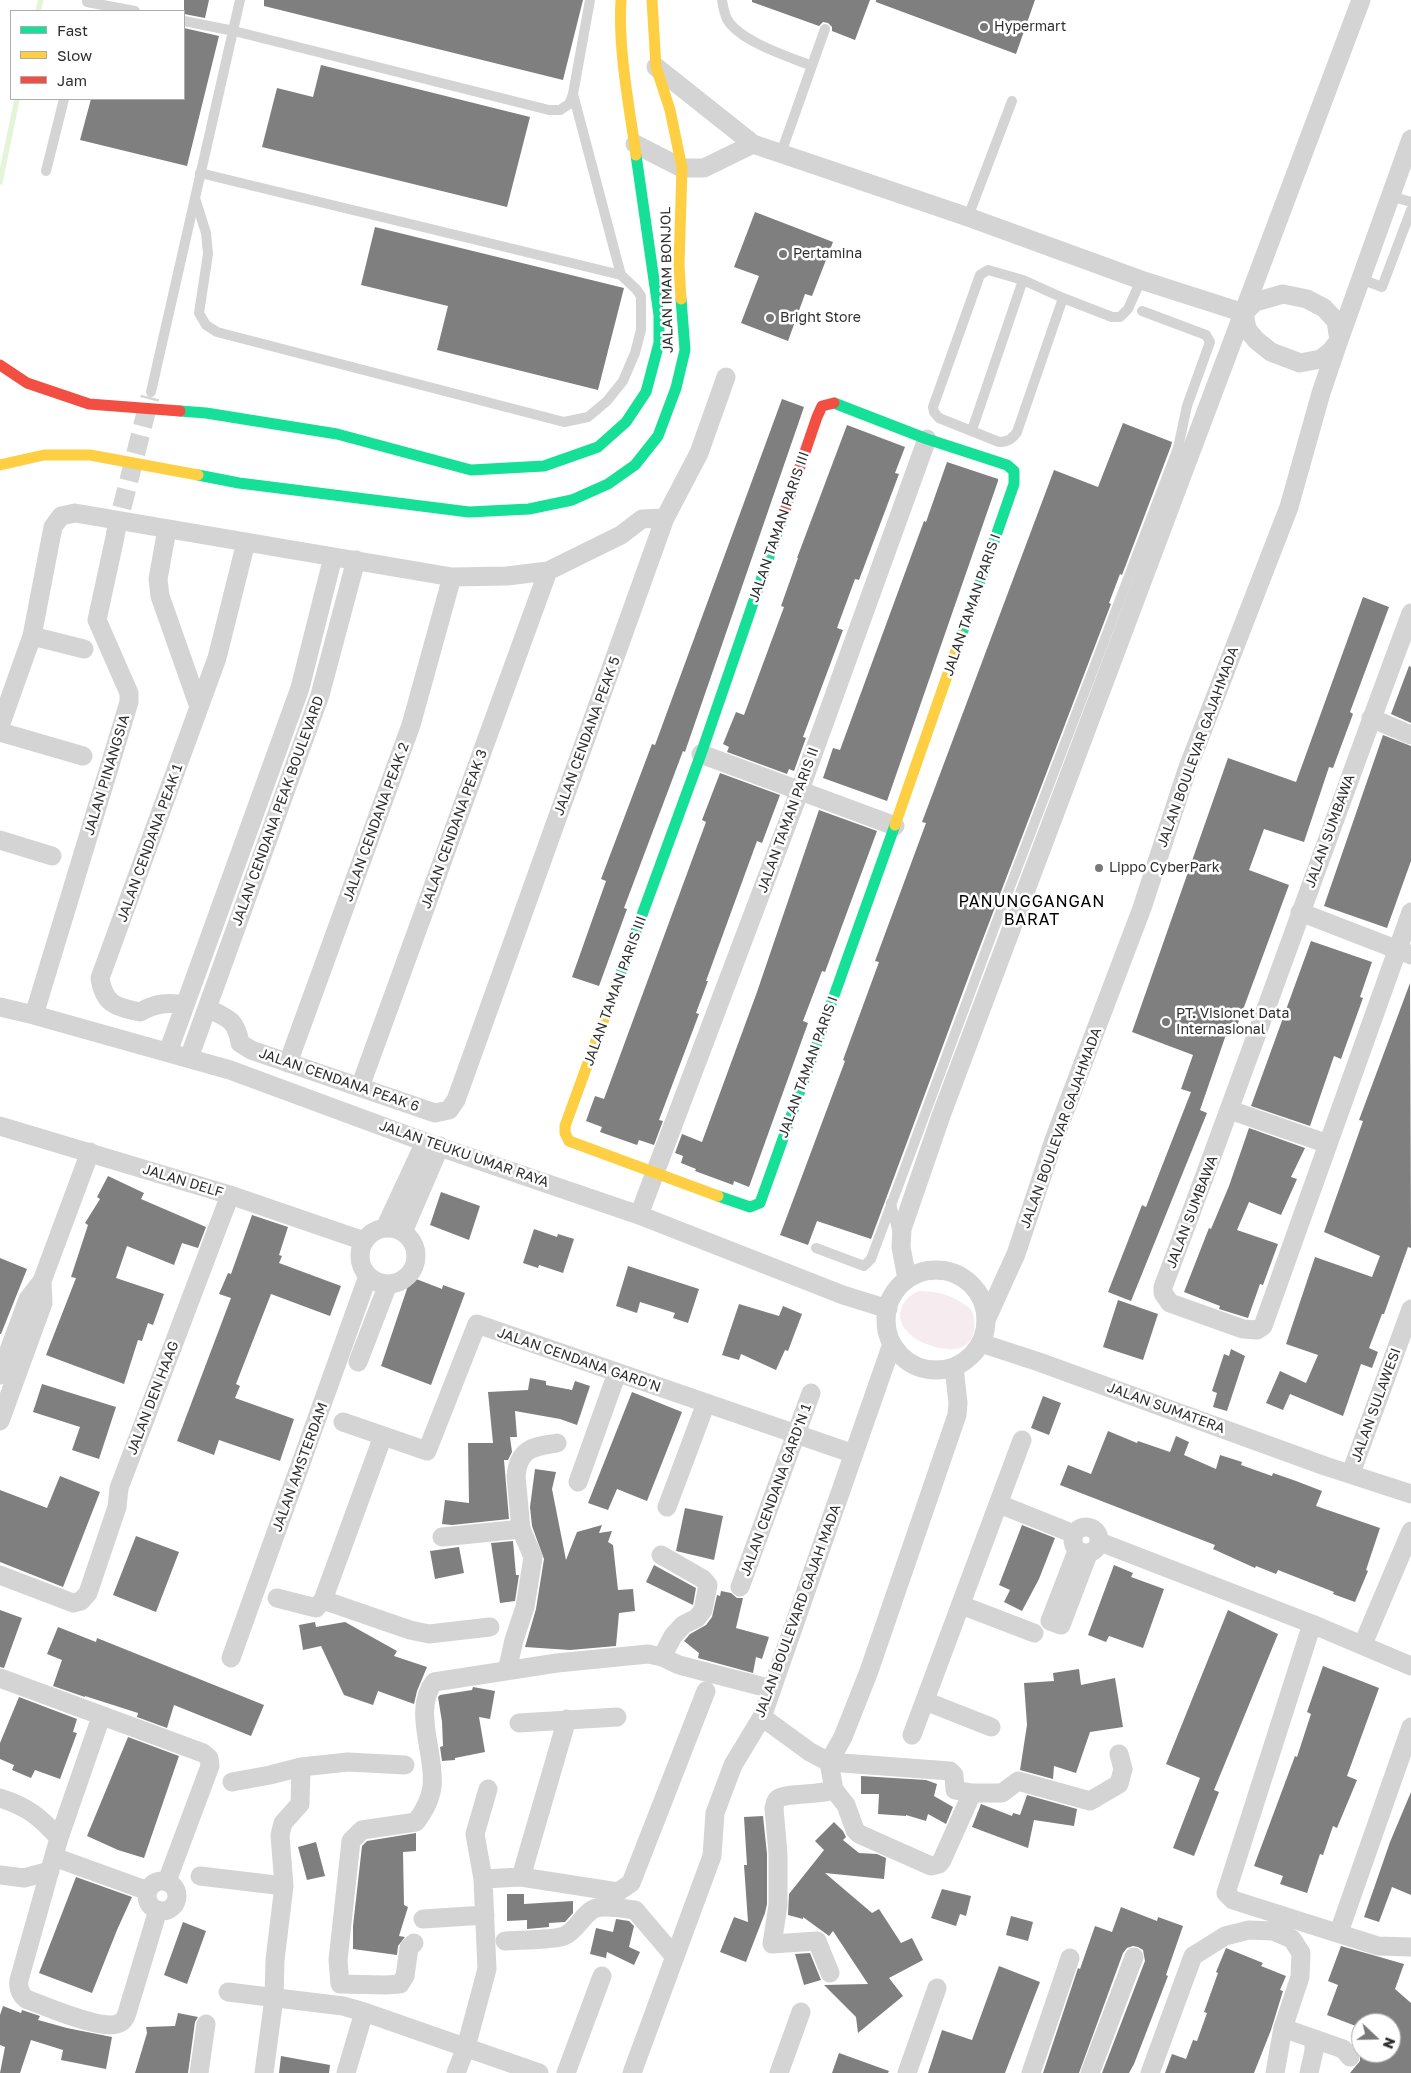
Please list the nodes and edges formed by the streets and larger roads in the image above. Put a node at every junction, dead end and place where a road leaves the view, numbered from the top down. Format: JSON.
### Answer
{"nodes":[{"id":1,"x":621,"y":0,"type":"edge"},
{"id":2,"x":652,"y":0,"type":"edge"},
{"id":3,"x":1361,"y":0,"type":"edge"},
{"id":4,"x":656,"y":67,"type":"junction"},
{"id":5,"x":1411,"y":140,"type":"edge"},
{"id":6,"x":635,"y":144,"type":"junction"},
{"id":7,"x":753,"y":144,"type":"junction"},
{"id":8,"x":682,"y":168,"type":"junction"},
{"id":9,"x":1244,"y":313,"type":"junction"},
{"id":10,"x":1339,"y":340,"type":"junction"},
{"id":11,"x":0,"y":365,"type":"edge"},
{"id":12,"x":726,"y":377,"type":"dead end"},
{"id":13,"x":927,"y":439,"type":"junction"},
{"id":14,"x":0,"y":465,"type":"edge"},
{"id":15,"x":665,"y":518,"type":"junction"},
{"id":16,"x":167,"y":529,"type":"junction"},
{"id":17,"x":115,"y":537,"type":"tunnel mouth"},
{"id":18,"x":246,"y":542,"type":"junction"},
{"id":19,"x":333,"y":557,"type":"junction"},
{"id":20,"x":356,"y":560,"type":"junction"},
{"id":21,"x":548,"y":571,"type":"junction"},
{"id":22,"x":452,"y":577,"type":"junction"},
{"id":23,"x":1411,"y":613,"type":"edge"},
{"id":24,"x":32,"y":636,"type":"junction"},
{"id":25,"x":84,"y":648,"type":"dead end"},
{"id":26,"x":199,"y":707,"type":"junction"},
{"id":27,"x":1372,"y":718,"type":"junction"},
{"id":28,"x":0,"y":726,"type":"edge"},
{"id":29,"x":0,"y":732,"type":"edge"},
{"id":30,"x":1411,"y":735,"type":"edge"},
{"id":31,"x":282,"y":738,"type":"junction"},
{"id":32,"x":303,"y":744,"type":"junction"},
{"id":33,"x":701,"y":754,"type":"junction"},
{"id":34,"x":83,"y":756,"type":"dead end"},
{"id":35,"x":800,"y":790,"type":"junction"},
{"id":36,"x":250,"y":826,"type":"junction"},
{"id":37,"x":895,"y":826,"type":"junction"},
{"id":38,"x":270,"y":834,"type":"junction"},
{"id":39,"x":0,"y":840,"type":"edge"},
{"id":40,"x":52,"y":856,"type":"dead end"},
{"id":41,"x":1300,"y":912,"type":"junction"},
{"id":42,"x":1411,"y":912,"type":"edge"},
{"id":43,"x":1404,"y":953,"type":"edge"},
{"id":44,"x":185,"y":1005,"type":"junction"},
{"id":45,"x":0,"y":1007,"type":"edge"},
{"id":46,"x":207,"y":1008,"type":"junction"},
{"id":47,"x":34,"y":1015,"type":"junction"},
{"id":48,"x":168,"y":1052,"type":"junction"},
{"id":49,"x":190,"y":1058,"type":"junction"},
{"id":50,"x":288,"y":1063,"type":"junction"},
{"id":51,"x":360,"y":1087,"type":"junction"},
{"id":52,"x":456,"y":1100,"type":"joint"},
{"id":53,"x":1230,"y":1110,"type":"junction"},
{"id":54,"x":0,"y":1126,"type":"edge"},
{"id":55,"x":432,"y":1144,"type":"junction"},
{"id":56,"x":1328,"y":1144,"type":"junction"},
{"id":57,"x":90,"y":1152,"type":"junction"},
{"id":58,"x":654,"y":1174,"type":"junction"},
{"id":59,"x":230,"y":1195,"type":"junction"},
{"id":60,"x":642,"y":1208,"type":"junction"},
{"id":61,"x":385,"y":1228,"type":"junction"},
{"id":62,"x":403,"y":1232,"type":"junction"},
{"id":63,"x":364,"y":1241,"type":"junction"},
{"id":64,"x":368,"y":1276,"type":"junction"},
{"id":65,"x":907,"y":1279,"type":"junction"},
{"id":66,"x":42,"y":1281,"type":"junction"},
{"id":67,"x":388,"y":1284,"type":"junction"},
{"id":68,"x":888,"y":1309,"type":"junction"},
{"id":69,"x":1411,"y":1309,"type":"edge"},
{"id":70,"x":986,"y":1320,"type":"junction"},
{"id":71,"x":981,"y":1343,"type":"junction"},
{"id":72,"x":892,"y":1344,"type":"junction"},
{"id":73,"x":358,"y":1362,"type":"dead end"},
{"id":74,"x":954,"y":1367,"type":"junction"},
{"id":75,"x":617,"y":1373,"type":"junction"},
{"id":76,"x":0,"y":1374,"type":"edge"},
{"id":77,"x":811,"y":1393,"type":"dead end"},
{"id":78,"x":706,"y":1403,"type":"junction"},
{"id":79,"x":0,"y":1421,"type":"edge"},
{"id":80,"x":343,"y":1422,"type":"dead end"},
{"id":81,"x":796,"y":1434,"type":"junction"},
{"id":82,"x":383,"y":1436,"type":"junction"},
{"id":83,"x":1022,"y":1440,"type":"dead end"},
{"id":84,"x":557,"y":1443,"type":"dead end"},
{"id":85,"x":854,"y":1454,"type":"junction"},
{"id":86,"x":1351,"y":1473,"type":"junction"},
{"id":87,"x":578,"y":1482,"type":"dead end"},
{"id":88,"x":1411,"y":1494,"type":"edge"},
{"id":89,"x":999,"y":1504,"type":"junction"},
{"id":90,"x":667,"y":1507,"type":"dead end"},
{"id":91,"x":521,"y":1529,"type":"junction"},
{"id":92,"x":1411,"y":1530,"type":"edge"},
{"id":93,"x":442,"y":1537,"type":"dead end"},
{"id":94,"x":661,"y":1555,"type":"dead end"},
{"id":95,"x":0,"y":1575,"type":"edge"},
{"id":96,"x":740,"y":1587,"type":"dead end"},
{"id":97,"x":277,"y":1598,"type":"dead end"},
{"id":98,"x":323,"y":1600,"type":"junction"},
{"id":99,"x":961,"y":1605,"type":"junction"},
{"id":100,"x":1312,"y":1624,"type":"junction"},
{"id":101,"x":490,"y":1627,"type":"dead end"},
{"id":102,"x":1034,"y":1633,"type":"dead end"},
{"id":103,"x":1363,"y":1644,"type":"junction"},
{"id":104,"x":232,"y":1658,"type":"dead end"},
{"id":105,"x":662,"y":1658,"type":"junction"},
{"id":106,"x":1411,"y":1666,"type":"edge"},
{"id":107,"x":507,"y":1671,"type":"junction"},
{"id":108,"x":0,"y":1678,"type":"edge"},
{"id":109,"x":772,"y":1689,"type":"junction"},
{"id":110,"x":706,"y":1691,"type":"dead end"},
{"id":111,"x":925,"y":1701,"type":"junction"},
{"id":112,"x":101,"y":1717,"type":"junction"},
{"id":113,"x":618,"y":1717,"type":"dead end"},
{"id":114,"x":762,"y":1717,"type":"junction"},
{"id":115,"x":567,"y":1720,"type":"junction"},
{"id":116,"x":519,"y":1723,"type":"dead end"},
{"id":117,"x":991,"y":1727,"type":"dead end"},
{"id":118,"x":1411,"y":1727,"type":"edge"},
{"id":119,"x":912,"y":1735,"type":"dead end"},
{"id":120,"x":1119,"y":1754,"type":"dead end"},
{"id":121,"x":829,"y":1762,"type":"junction"},
{"id":122,"x":406,"y":1765,"type":"dead end"},
{"id":123,"x":300,"y":1767,"type":"junction"},
{"id":124,"x":232,"y":1782,"type":"dead end"},
{"id":125,"x":488,"y":1789,"type":"dead end"},
{"id":126,"x":834,"y":1790,"type":"junction"},
{"id":127,"x":972,"y":1792,"type":"junction"},
{"id":128,"x":0,"y":1798,"type":"edge"},
{"id":129,"x":59,"y":1838,"type":"junction"},
{"id":130,"x":52,"y":1864,"type":"junction"},
{"id":131,"x":0,"y":1875,"type":"edge"},
{"id":132,"x":200,"y":1876,"type":"dead end"},
{"id":133,"x":521,"y":1877,"type":"junction"},
{"id":134,"x":483,"y":1879,"type":"junction"},
{"id":135,"x":167,"y":1881,"type":"junction"},
{"id":136,"x":284,"y":1886,"type":"junction"},
{"id":137,"x":148,"y":1891,"type":"junction"},
{"id":138,"x":158,"y":1910,"type":"junction"},
{"id":139,"x":485,"y":1915,"type":"junction"},
{"id":140,"x":423,"y":1919,"type":"dead end"},
{"id":141,"x":1339,"y":1932,"type":"junction"},
{"id":142,"x":505,"y":1941,"type":"dead end"},
{"id":143,"x":414,"y":1943,"type":"dead end"},
{"id":144,"x":1411,"y":1946,"type":"edge"},
{"id":145,"x":675,"y":1956,"type":"junction"},
{"id":146,"x":1134,"y":1957,"type":"dead end"},
{"id":147,"x":1070,"y":1958,"type":"dead end"},
{"id":148,"x":830,"y":1973,"type":"dead end"},
{"id":149,"x":602,"y":1976,"type":"dead end"},
{"id":150,"x":937,"y":1988,"type":"dead end"},
{"id":151,"x":228,"y":1992,"type":"dead end"},
{"id":152,"x":274,"y":1998,"type":"junction"},
{"id":153,"x":364,"y":2012,"type":"junction"},
{"id":154,"x":801,"y":2012,"type":"dead end"},
{"id":155,"x":206,"y":2024,"type":"dead end"},
{"id":156,"x":1283,"y":2028,"type":"junction"},
{"id":157,"x":1314,"y":2039,"type":"junction"},
{"id":158,"x":466,"y":2047,"type":"junction"},
{"id":159,"x":1350,"y":2056,"type":"dead end"},
{"id":160,"x":199,"y":2073,"type":"edge"},
{"id":161,"x":264,"y":2073,"type":"edge"},
{"id":162,"x":346,"y":2073,"type":"edge"},
{"id":163,"x":456,"y":2073,"type":"edge"},
{"id":164,"x":539,"y":2073,"type":"edge"},
{"id":165,"x":566,"y":2073,"type":"edge"},
{"id":166,"x":632,"y":2073,"type":"edge"},
{"id":167,"x":779,"y":2073,"type":"edge"},
{"id":168,"x":907,"y":2073,"type":"edge"},
{"id":169,"x":1030,"y":2073,"type":"edge"},
{"id":170,"x":1090,"y":2073,"type":"edge"},
{"id":171,"x":1150,"y":2073,"type":"edge"},
{"id":172,"x":1275,"y":2073,"type":"edge"},
{"id":173,"x":1309,"y":2073,"type":"edge"}],
"edges":[{"from":1,"to":6,"type":"main road","name":"JALAN IMAM BONJOL"},
{"from":2,"to":4,"type":"main road","name":"JALAN IMAM BONJOL"},
{"from":3,"to":9,"type":"street"},
{"from":4,"to":7,"type":"street"},
{"from":4,"to":8,"type":"main road","name":"JALAN IMAM BONJOL"},
{"from":5,"to":10,"type":"street","name":"JALAN BOULEVAR GAJAHMADA"},
{"from":6,"to":8,"type":"street"},
{"from":6,"to":11,"type":"main road","name":"JALAN IMAM BONJOL"},
{"from":7,"to":8,"type":"street"},
{"from":7,"to":9,"type":"street"},
{"from":8,"to":14,"type":"main road","name":"JALAN IMAM BONJOL"},
{"from":9,"to":10,"type":"street"},
{"from":9,"to":10,"type":"street"},
{"from":9,"to":65,"type":"street"},
{"from":10,"to":70,"type":"street","name":"JALAN BOULEVAR GAJAHMADA"},
{"from":12,"to":15,"type":"street","name":"JALAN CENDANA PEAK 5"},
{"from":13,"to":33,"type":"main road","name":"JALAN TAMAN PARIS III"},
{"from":13,"to":35,"type":"street","name":"JALAN TAMAN PARIS II"},
{"from":13,"to":37,"type":"main road","name":"JALAN TAMAN PARIS I"},
{"from":15,"to":21,"type":"street"},
{"from":15,"to":52,"type":"street","name":"JALAN CENDANA PEAK 5"},
{"from":16,"to":18,"type":"street"},
{"from":16,"to":24,"type":"street"},
{"from":16,"to":26,"type":"street"},
{"from":17,"to":47,"type":"street","name":"JALAN PINANGSIA"},
{"from":18,"to":19,"type":"street"},
{"from":18,"to":26,"type":"street","name":"JALAN CENDANA PEAK 1"},
{"from":19,"to":20,"type":"street"},
{"from":19,"to":31,"type":"street","name":"JALAN CENDANA PEAK BOULEVARD"},
{"from":20,"to":22,"type":"street"},
{"from":20,"to":32,"type":"street","name":"JALAN CENDANA PEAK BOULEVARD"},
{"from":21,"to":22,"type":"street"},
{"from":21,"to":51,"type":"street","name":"JALAN CENDANA PEAK 3"},
{"from":22,"to":50,"type":"street","name":"JALAN CENDANA PEAK 2"},
{"from":23,"to":27,"type":"street","name":"JALAN SUMBAWA"},
{"from":24,"to":25,"type":"street"},
{"from":24,"to":28,"type":"street"},
{"from":26,"to":44,"type":"street","name":"JALAN CENDANA PEAK 1"},
{"from":27,"to":30,"type":"street"},
{"from":27,"to":41,"type":"street","name":"JALAN SUMBAWA"},
{"from":29,"to":34,"type":"street"},
{"from":31,"to":32,"type":"street"},
{"from":31,"to":36,"type":"street","name":"JALAN CENDANA PEAK BOULEVARD"},
{"from":32,"to":38,"type":"street","name":"JALAN CENDANA PEAK BOULEVARD"},
{"from":33,"to":35,"type":"street"},
{"from":33,"to":58,"type":"main road","name":"JALAN TAMAN PARIS III"},
{"from":35,"to":37,"type":"street"},
{"from":35,"to":58,"type":"street","name":"JALAN TAMAN PARIS II"},
{"from":36,"to":38,"type":"street"},
{"from":36,"to":44,"type":"street","name":"JALAN CENDANA PEAK BOULEVARD"},
{"from":37,"to":58,"type":"main road","name":"JALAN TAMAN PARIS I"},
{"from":38,"to":46,"type":"street","name":"JALAN CENDANA PEAK BOULEVARD"},
{"from":39,"to":40,"type":"street"},
{"from":41,"to":43,"type":"street"},
{"from":41,"to":53,"type":"street","name":"JALAN SUMBAWA"},
{"from":42,"to":43,"type":"street","name":"JALAN SUMBAWA"},
{"from":43,"to":56,"type":"street","name":"JALAN SUMBAWA"},
{"from":44,"to":48,"type":"street","name":"JALAN CENDANA PEAK BOULEVARD"},
{"from":45,"to":47,"type":"street","name":"JALAN TEUKU UMAR RAYA"},
{"from":46,"to":49,"type":"street","name":"JALAN CENDANA PEAK BOULEVARD"},
{"from":46,"to":50,"type":"street","name":"JALAN CENDANA PEAK 6"},
{"from":47,"to":48,"type":"street","name":"JALAN TEUKU UMAR RAYA"},
{"from":48,"to":49,"type":"street","name":"JALAN TEUKU UMAR RAYA"},
{"from":49,"to":55,"type":"street","name":"JALAN TEUKU UMAR RAYA"},
{"from":50,"to":51,"type":"street","name":"JALAN CENDANA PEAK 6"},
{"from":51,"to":52,"type":"street","name":"JALAN CENDANA PEAK 6"},
{"from":53,"to":56,"type":"street"},
{"from":53,"to":56,"type":"street","name":"JALAN SUMBAWA"},
{"from":54,"to":57,"type":"street","name":"JALAN DELF"},
{"from":55,"to":60,"type":"street","name":"JALAN TEUKU UMAR RAYA"},
{"from":55,"to":61,"type":"street"},
{"from":55,"to":62,"type":"street"},
{"from":57,"to":59,"type":"street","name":"JALAN DELF"},
{"from":57,"to":66,"type":"street"},
{"from":58,"to":60,"type":"street","name":"JALAN TAMAN PARIS II"},
{"from":59,"to":63,"type":"street","name":"JALAN DELF"},
{"from":59,"to":95,"type":"street","name":"JALAN DEN HAAG"},
{"from":60,"to":68,"type":"street","name":"JALAN TEUKU UMAR RAYA"},
{"from":61,"to":62,"type":"street"},
{"from":61,"to":63,"type":"street"},
{"from":62,"to":67,"type":"street"},
{"from":63,"to":64,"type":"street"},
{"from":64,"to":67,"type":"street"},
{"from":64,"to":104,"type":"street","name":"JALAN AMSTERDAM"},
{"from":65,"to":68,"type":"street"},
{"from":65,"to":70,"type":"street"},
{"from":66,"to":76,"type":"street"},
{"from":66,"to":79,"type":"street"},
{"from":67,"to":73,"type":"street"},
{"from":68,"to":72,"type":"street"},
{"from":69,"to":86,"type":"street","name":"JALAN SULAWESI"},
{"from":70,"to":71,"type":"street"},
{"from":71,"to":74,"type":"street"},
{"from":71,"to":86,"type":"street","name":"JALAN SUMATERA"},
{"from":72,"to":74,"type":"street"},
{"from":72,"to":85,"type":"street","name":"JALAN BOULEVARD GAJAH MADA"},
{"from":74,"to":121,"type":"street"},
{"from":75,"to":78,"type":"street","name":"JALAN CENDANA GARD'N"},
{"from":75,"to":82,"type":"street","name":"JALAN CENDANA GARD'N"},
{"from":75,"to":87,"type":"street"},
{"from":77,"to":81,"type":"street","name":"JALAN CENDANA GARD'N 1"},
{"from":78,"to":81,"type":"street","name":"JALAN CENDANA GARD'N"},
{"from":78,"to":90,"type":"street"},
{"from":80,"to":82,"type":"street","name":"JALAN CENDANA GARD'N"},
{"from":81,"to":85,"type":"street","name":"JALAN CENDANA GARD'N"},
{"from":81,"to":96,"type":"street","name":"JALAN CENDANA GARD'N 1"},
{"from":82,"to":98,"type":"street"},
{"from":83,"to":89,"type":"street"},
{"from":84,"to":91,"type":"street"},
{"from":85,"to":109,"type":"street","name":"JALAN BOULEVARD GAJAH MADA"},
{"from":86,"to":88,"type":"street","name":"JALAN SUMATERA"},
{"from":89,"to":99,"type":"street"},
{"from":89,"to":100,"type":"street"},
{"from":91,"to":93,"type":"street"},
{"from":91,"to":107,"type":"street"},
{"from":92,"to":103,"type":"street"},
{"from":94,"to":105,"type":"street"},
{"from":97,"to":98,"type":"street"},
{"from":98,"to":101,"type":"street"},
{"from":99,"to":102,"type":"street"},
{"from":99,"to":111,"type":"street"},
{"from":100,"to":103,"type":"street"},
{"from":100,"to":141,"type":"street"},
{"from":103,"to":106,"type":"street"},
{"from":105,"to":107,"type":"street"},
{"from":105,"to":109,"type":"street"},
{"from":107,"to":143,"type":"street"},
{"from":108,"to":112,"type":"street"},
{"from":109,"to":114,"type":"street","name":"JALAN BOULEVARD GAJAH MADA"},
{"from":110,"to":133,"type":"street"},
{"from":111,"to":117,"type":"street"},
{"from":111,"to":119,"type":"street"},
{"from":112,"to":129,"type":"street"},
{"from":112,"to":135,"type":"street"},
{"from":113,"to":115,"type":"street"},
{"from":114,"to":121,"type":"street"},
{"from":114,"to":145,"type":"street","name":"JALAN BOULEVARD GAJAH MADA"},
{"from":115,"to":116,"type":"street"},
{"from":115,"to":133,"type":"street"},
{"from":118,"to":141,"type":"street"},
{"from":120,"to":127,"type":"street"},
{"from":121,"to":126,"type":"street"},
{"from":121,"to":127,"type":"street"},
{"from":122,"to":123,"type":"street"},
{"from":123,"to":124,"type":"street"},
{"from":123,"to":136,"type":"street"},
{"from":125,"to":134,"type":"street"},
{"from":126,"to":127,"type":"street"},
{"from":126,"to":148,"type":"street"},
{"from":128,"to":129,"type":"street"},
{"from":129,"to":130,"type":"street"},
{"from":130,"to":131,"type":"street"},
{"from":130,"to":137,"type":"street"},
{"from":130,"to":138,"type":"street"},
{"from":132,"to":136,"type":"street"},
{"from":133,"to":134,"type":"street"},
{"from":134,"to":139,"type":"street"},
{"from":135,"to":137,"type":"street"},
{"from":135,"to":138,"type":"street"},
{"from":136,"to":152,"type":"street"},
{"from":137,"to":138,"type":"street"},
{"from":139,"to":140,"type":"street"},
{"from":139,"to":158,"type":"street"},
{"from":141,"to":144,"type":"street"},
{"from":142,"to":145,"type":"street"},
{"from":145,"to":166,"type":"street","name":"JALAN BOULEVARD GAJAH MADA"},
{"from":146,"to":170,"type":"street"},
{"from":147,"to":169,"type":"street"},
{"from":149,"to":165,"type":"street"},
{"from":150,"to":168,"type":"street"},
{"from":151,"to":152,"type":"street"},
{"from":152,"to":153,"type":"street"},
{"from":152,"to":161,"type":"street"},
{"from":153,"to":158,"type":"street"},
{"from":153,"to":162,"type":"street"},
{"from":154,"to":167,"type":"street"},
{"from":155,"to":160,"type":"street"},
{"from":156,"to":157,"type":"street"},
{"from":156,"to":171,"type":"street"},
{"from":156,"to":172,"type":"street"},
{"from":157,"to":159,"type":"street"},
{"from":157,"to":173,"type":"street"},
{"from":158,"to":163,"type":"street"},
{"from":158,"to":164,"type":"street"}]}
